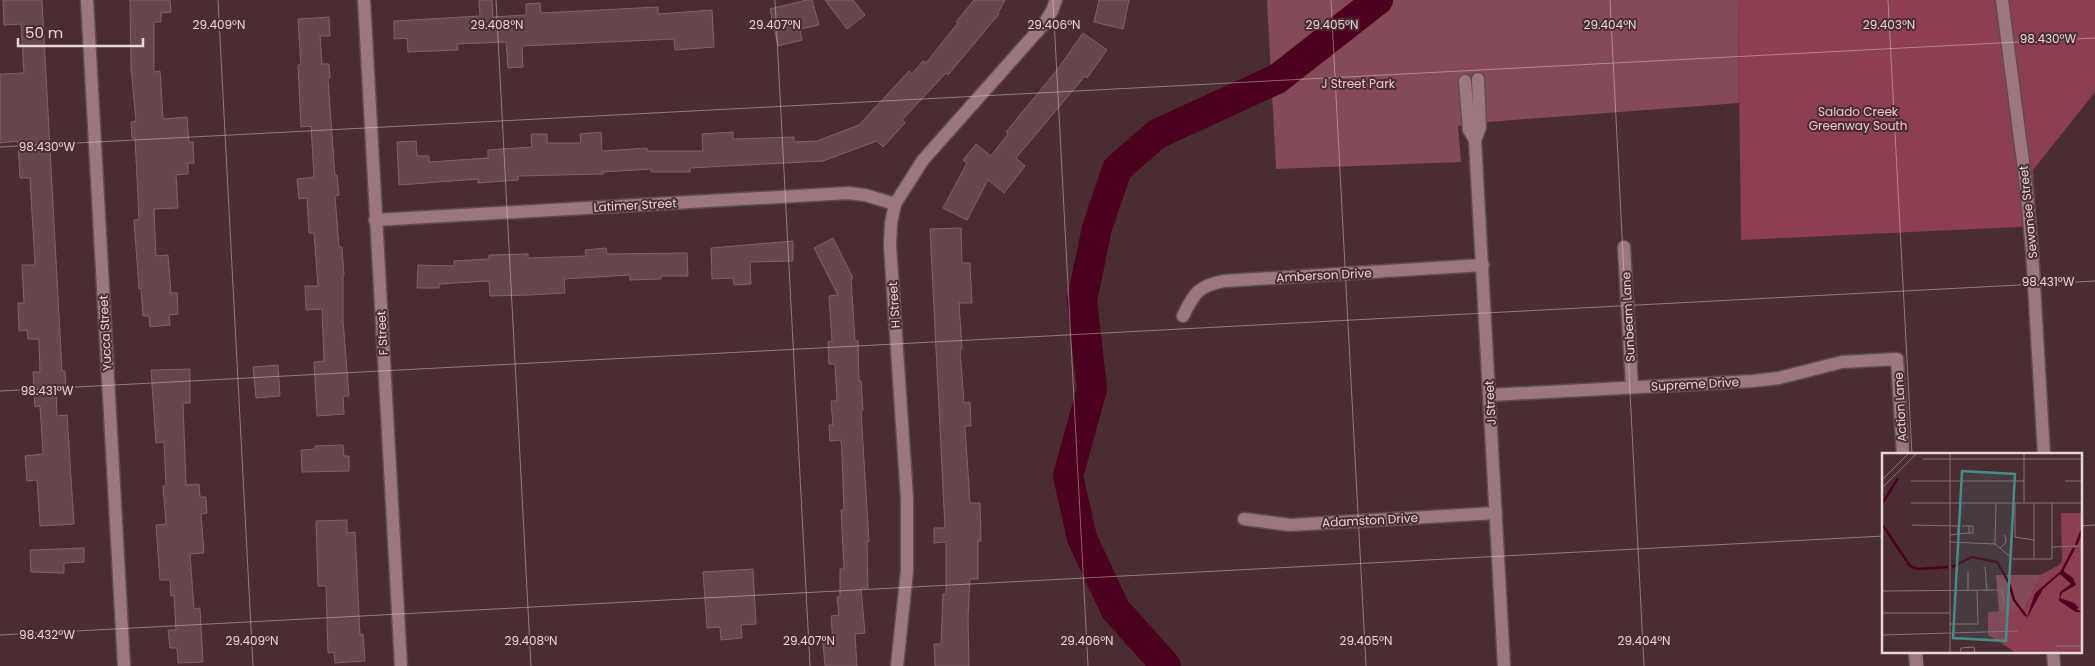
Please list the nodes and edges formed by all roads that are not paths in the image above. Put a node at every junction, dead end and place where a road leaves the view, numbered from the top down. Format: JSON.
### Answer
{"nodes":[{"id":1,"x":87,"y":0,"type":"edge"},
{"id":2,"x":364,"y":0,"type":"edge"},
{"id":3,"x":1056,"y":0,"type":"edge"},
{"id":4,"x":2002,"y":0,"type":"edge"},
{"id":5,"x":1472,"y":80,"type":"dead end"},
{"id":6,"x":895,"y":204,"type":"junction"},
{"id":7,"x":375,"y":220,"type":"junction"},
{"id":8,"x":1624,"y":247,"type":"dead end"},
{"id":9,"x":1483,"y":265,"type":"junction"},
{"id":10,"x":1182,"y":316,"type":"dead end"},
{"id":11,"x":1897,"y":359,"type":"joint"},
{"id":12,"x":1632,"y":387,"type":"junction"},
{"id":13,"x":1490,"y":395,"type":"junction"},
{"id":14,"x":1903,"y":453,"type":"edge"},
{"id":15,"x":2044,"y":453,"type":"edge"},
{"id":16,"x":1496,"y":513,"type":"junction"},
{"id":17,"x":1244,"y":519,"type":"dead end"},
{"id":18,"x":124,"y":666,"type":"edge"},
{"id":19,"x":400,"y":666,"type":"edge"},
{"id":20,"x":897,"y":666,"type":"edge"},
{"id":21,"x":1504,"y":666,"type":"edge"}],
"edges":[{"from":1,"to":18,"type":"street","name":"Yucca Street"},
{"from":2,"to":7,"type":"street","name":"F Street"},
{"from":3,"to":6,"type":"street","name":"H Street"},
{"from":4,"to":15,"type":"street","name":"Sewanee Street"},
{"from":5,"to":9,"type":"street","name":"J Street"},
{"from":6,"to":7,"type":"street","name":"Latimer Street"},
{"from":6,"to":20,"type":"street","name":"H Street"},
{"from":7,"to":19,"type":"street","name":"F Street"},
{"from":8,"to":12,"type":"street","name":"Sunbeam Lane"},
{"from":9,"to":10,"type":"street","name":"Amberson Drive"},
{"from":9,"to":13,"type":"street","name":"J Street"},
{"from":11,"to":12,"type":"street","name":"Supreme Drive"},
{"from":11,"to":14,"type":"street","name":"Action Lane"},
{"from":12,"to":13,"type":"street","name":"Supreme Drive"},
{"from":13,"to":16,"type":"street","name":"J Street"},
{"from":16,"to":17,"type":"street","name":"Adamston Drive"},
{"from":16,"to":21,"type":"street","name":"J Street"}]}
